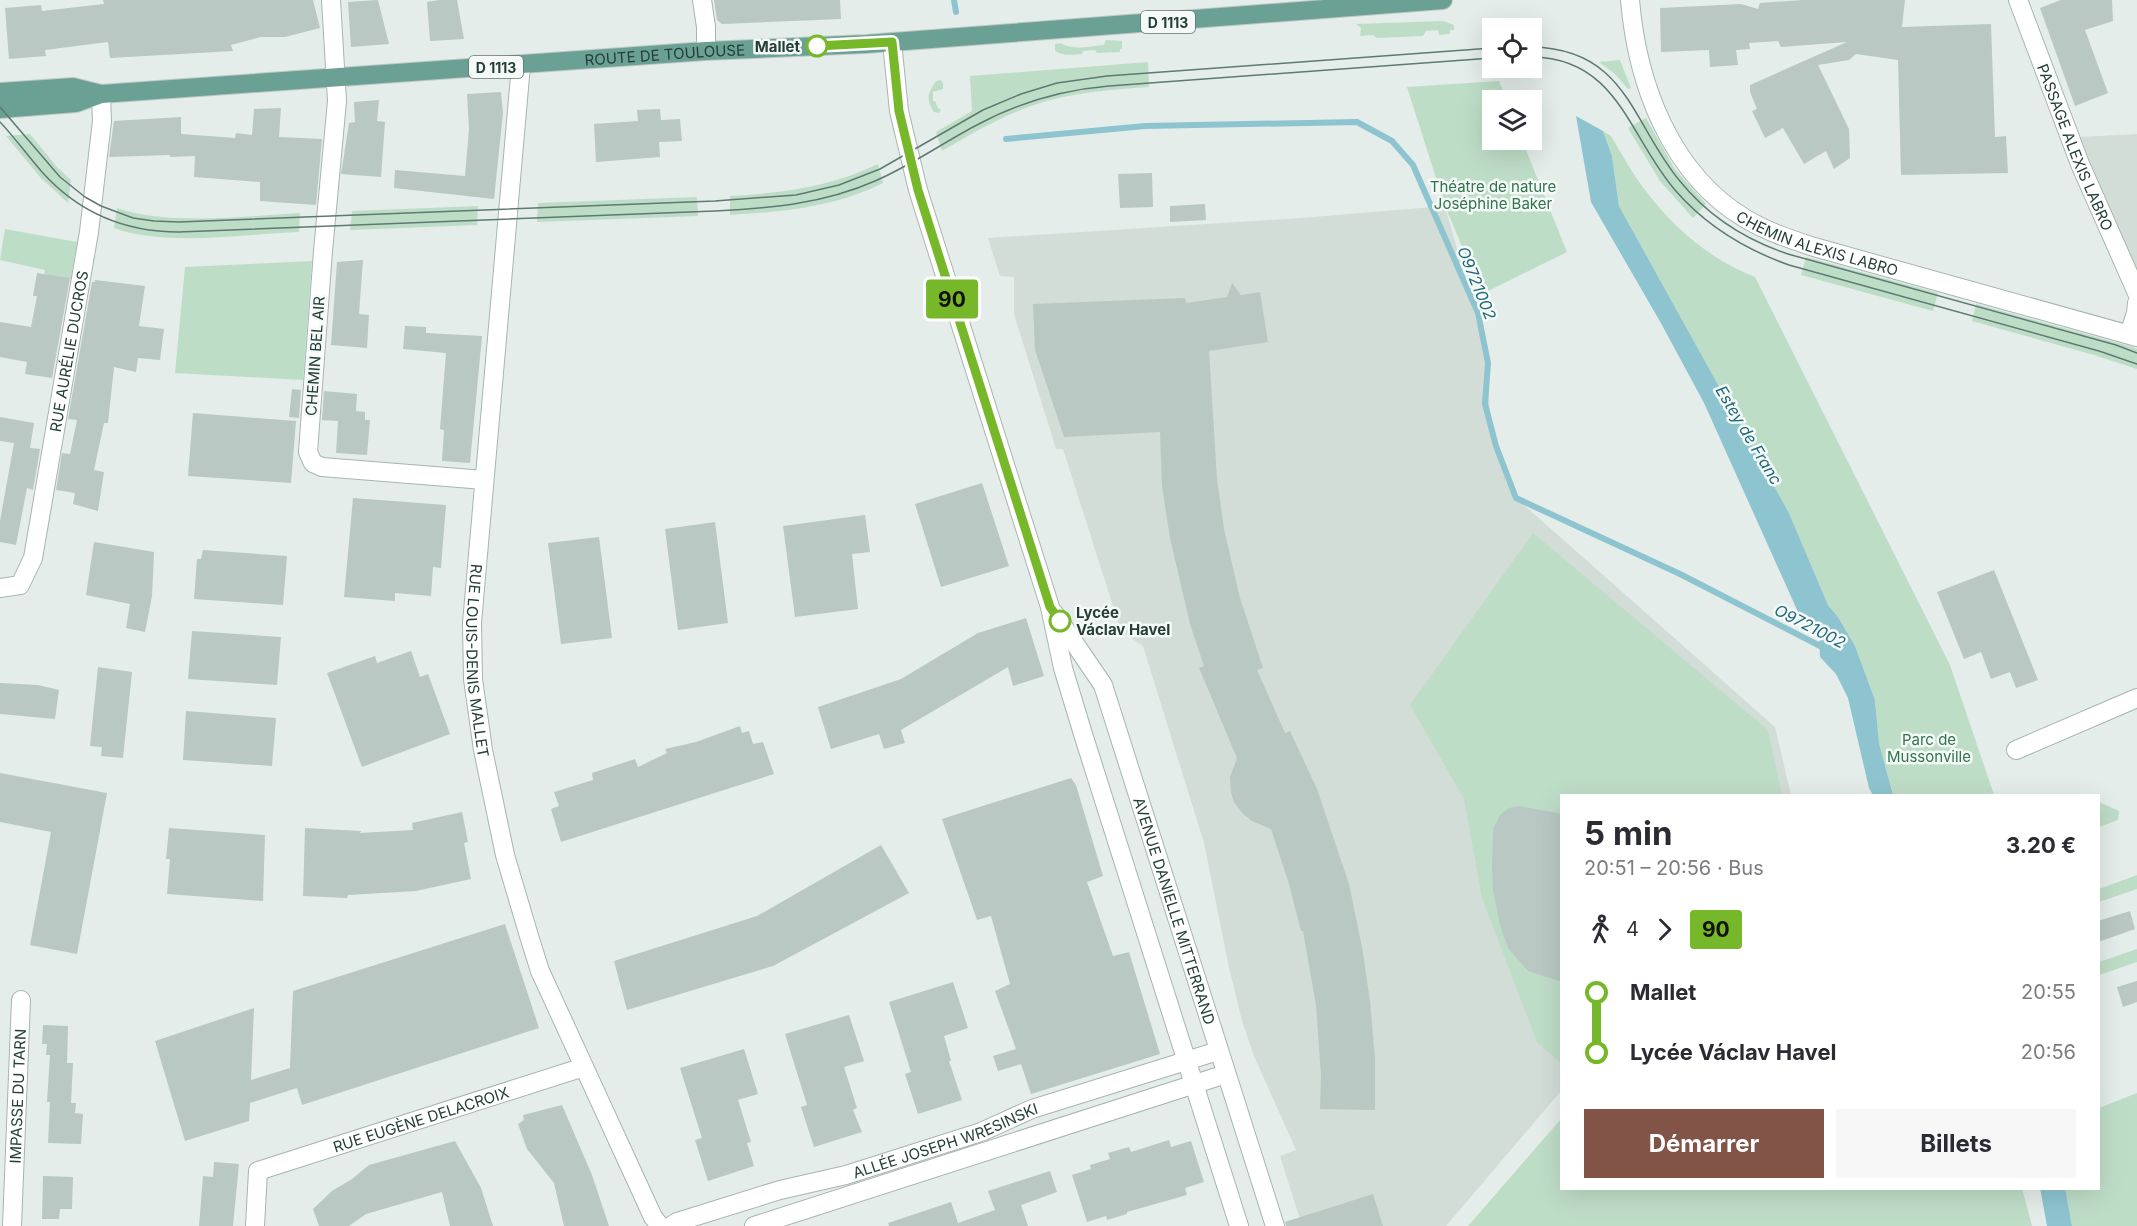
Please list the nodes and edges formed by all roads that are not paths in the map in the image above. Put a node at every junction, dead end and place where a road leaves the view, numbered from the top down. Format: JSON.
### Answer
{"nodes":[{"id":1,"x":331,"y":0,"type":"edge"},
{"id":2,"x":702,"y":0,"type":"edge"},
{"id":3,"x":1443,"y":0,"type":"edge"},
{"id":4,"x":1630,"y":0,"type":"edge"},
{"id":5,"x":2018,"y":0,"type":"edge"},
{"id":6,"x":892,"y":42,"type":"junction"},
{"id":7,"x":706,"y":51,"type":"junction"},
{"id":8,"x":521,"y":65,"type":"junction"},
{"id":9,"x":336,"y":77,"type":"junction"},
{"id":10,"x":0,"y":92,"type":"edge"},
{"id":11,"x":101,"y":94,"type":"junction"},
{"id":12,"x":0,"y":110,"type":"edge"},
{"id":13,"x":2137,"y":293,"type":"edge"},
{"id":14,"x":2137,"y":303,"type":"edge"},
{"id":15,"x":2133,"y":335,"type":"edge"},
{"id":16,"x":484,"y":480,"type":"junction"},
{"id":17,"x":0,"y":588,"type":"edge"},
{"id":18,"x":1050,"y":607,"type":"junction"},
{"id":19,"x":2137,"y":698,"type":"edge"},
{"id":20,"x":2016,"y":750,"type":"dead end"},
{"id":21,"x":21,"y":1000,"type":"dead end"},
{"id":22,"x":1218,"y":1051,"type":"junction"},
{"id":23,"x":1188,"y":1061,"type":"junction"},
{"id":24,"x":584,"y":1067,"type":"junction"},
{"id":25,"x":1226,"y":1074,"type":"junction"},
{"id":26,"x":1195,"y":1085,"type":"junction"},
{"id":27,"x":12,"y":1226,"type":"edge"},
{"id":28,"x":255,"y":1226,"type":"edge"},
{"id":29,"x":660,"y":1226,"type":"edge"},
{"id":30,"x":671,"y":1226,"type":"edge"},
{"id":31,"x":754,"y":1226,"type":"edge"},
{"id":32,"x":1239,"y":1226,"type":"edge"},
{"id":33,"x":1275,"y":1226,"type":"edge"}],
"edges":[{"from":1,"to":9,"type":"street","name":"CHEMIN BEL AIR"},
{"from":2,"to":7,"type":"street"},
{"from":3,"to":6,"type":"main road","name":"ROUTE DE TOULOUSE","number":"D 1113"},
{"from":4,"to":15,"type":"street","name":"CHEMIN ALEXIS LABRO"},
{"from":5,"to":13,"type":"street","name":"PASSAGE ALEXIS LABRO"},
{"from":6,"to":7,"type":"main road","name":"ROUTE DE TOULOUSE","number":"D 1113"},
{"from":6,"to":18,"type":"street","name":"AVENUE DANIELLE MITTERRAND"},
{"from":7,"to":8,"type":"main road","name":"ROUTE DE TOULOUSE","number":"D 1113"},
{"from":8,"to":9,"type":"main road","name":"ROUTE DE TOULOUSE","number":"D 1113"},
{"from":8,"to":16,"type":"street","name":"RUE LOUIS-DENIS MALLET"},
{"from":9,"to":11,"type":"main road","name":"ROUTE DE TOULOUSE","number":"D 1113"},
{"from":9,"to":16,"type":"street","name":"CHEMIN BEL AIR"},
{"from":10,"to":11,"type":"main road","name":"ROUTE DE TOULOUSE","number":"D 1113"},
{"from":11,"to":12,"type":"main road","name":"ROUTE DE TOULOUSE","number":"D 1113"},
{"from":11,"to":17,"type":"street","name":"RUE AURÉLIE DUCROS"},
{"from":14,"to":15,"type":"street"},
{"from":16,"to":24,"type":"street","name":"RUE LOUIS-DENIS MALLET"},
{"from":18,"to":22,"type":"street","name":"AVENUE DANIELLE MITTERRAND"},
{"from":18,"to":23,"type":"street","name":"AVENUE DANIELLE MITTERRAND"},
{"from":19,"to":20,"type":"street"},
{"from":21,"to":27,"type":"street","name":"IMPASSE DU TARN"},
{"from":22,"to":23,"type":"street","name":"ALLÉE JOSEPH WRESINSKI"},
{"from":22,"to":25,"type":"street","name":"AVENUE DANIELLE MITTERRAND"},
{"from":23,"to":26,"type":"street","name":"AVENUE DANIELLE MITTERRAND"},
{"from":23,"to":30,"type":"street","name":"ALLÉE JOSEPH WRESINSKI"},
{"from":24,"to":28,"type":"street","name":"RUE EUGÈNE DELACROIX"},
{"from":24,"to":29,"type":"street","name":"RUE LOUIS-DENIS MALLET"},
{"from":25,"to":26,"type":"street","name":"ALLÉE JOSEPH WRESINSKI"},
{"from":25,"to":33,"type":"street","name":"AVENUE DANIELLE MITTERRAND"},
{"from":26,"to":31,"type":"street","name":"ALLÉE JOSEPH WRESINSKI"},
{"from":26,"to":32,"type":"street","name":"AVENUE DANIELLE MITTERRAND"}]}
